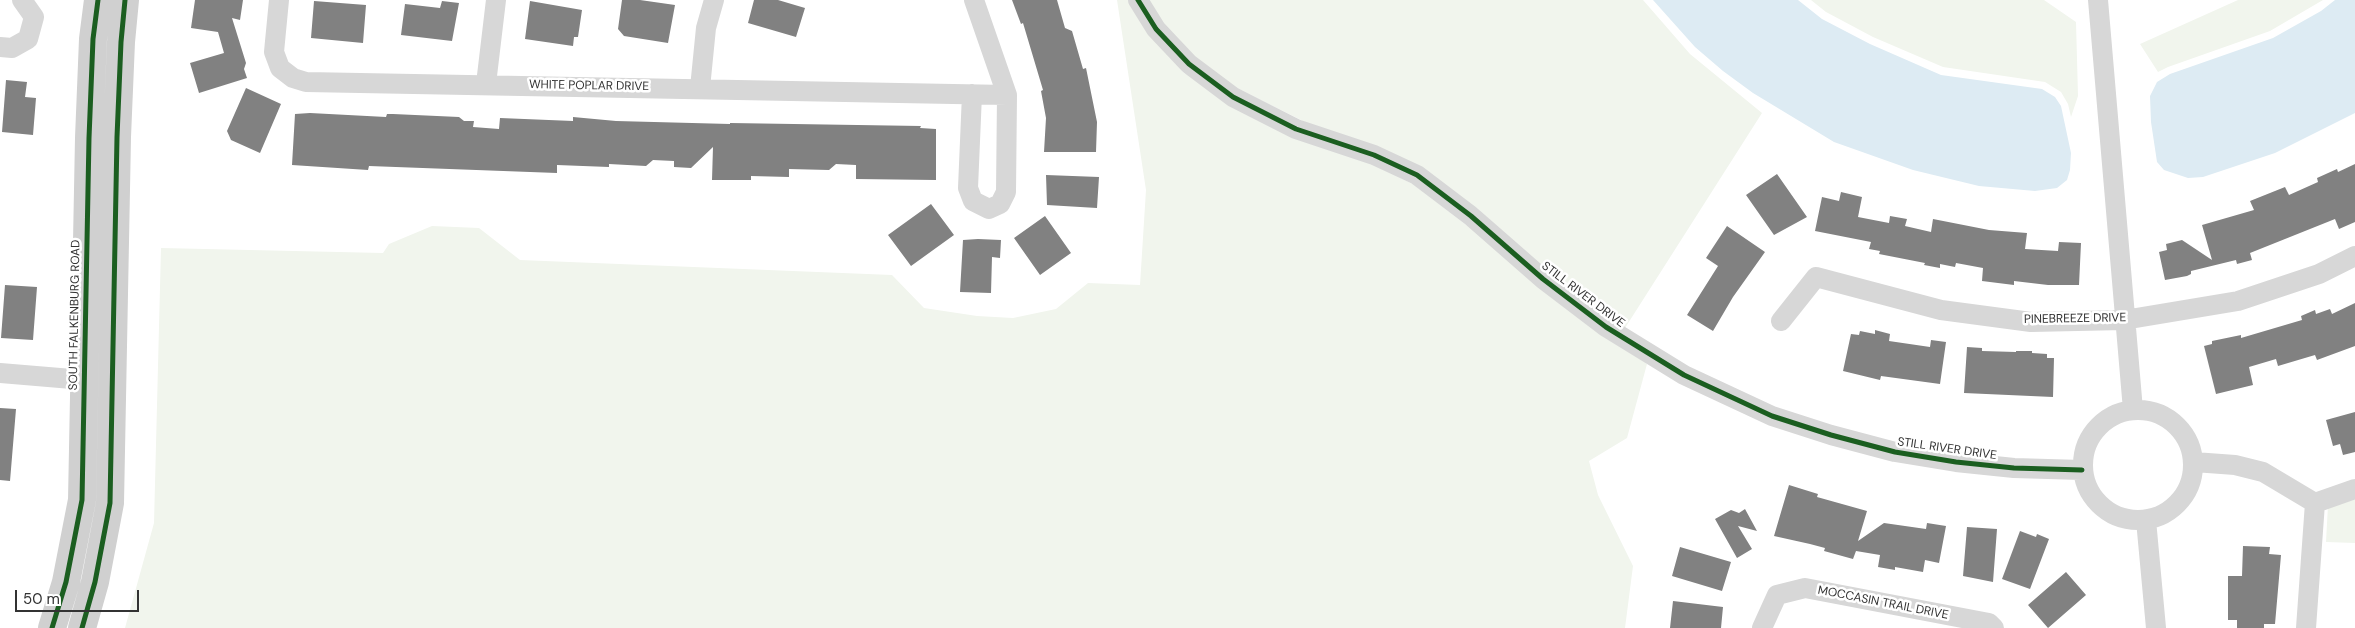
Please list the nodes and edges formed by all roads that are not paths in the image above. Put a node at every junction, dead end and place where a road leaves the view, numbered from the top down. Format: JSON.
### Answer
{"nodes":[{"id":1,"x":22,"y":0,"type":"edge"},
{"id":2,"x":98,"y":0,"type":"edge"},
{"id":3,"x":125,"y":0,"type":"edge"},
{"id":4,"x":279,"y":0,"type":"edge"},
{"id":5,"x":496,"y":0,"type":"edge"},
{"id":6,"x":714,"y":0,"type":"edge"},
{"id":7,"x":974,"y":0,"type":"edge"},
{"id":8,"x":1138,"y":0,"type":"edge"},
{"id":9,"x":2098,"y":0,"type":"edge"},
{"id":10,"x":0,"y":46,"type":"edge"},
{"id":11,"x":486,"y":84,"type":"junction"},
{"id":12,"x":700,"y":88,"type":"junction"},
{"id":13,"x":972,"y":94,"type":"junction"},
{"id":14,"x":1007,"y":95,"type":"junction"},
{"id":15,"x":2355,"y":256,"type":"edge"},
{"id":16,"x":2124,"y":320,"type":"junction"},
{"id":17,"x":1781,"y":321,"type":"dead end"},
{"id":18,"x":0,"y":373,"type":"edge"},
{"id":19,"x":84,"y":380,"type":"junction"},
{"id":20,"x":112,"y":381,"type":"junction"},
{"id":21,"x":2133,"y":410,"type":"junction"},
{"id":22,"x":2194,"y":462,"type":"junction"},
{"id":23,"x":2082,"y":470,"type":"junction"},
{"id":24,"x":2355,"y":489,"type":"edge"},
{"id":25,"x":2315,"y":503,"type":"junction"},
{"id":26,"x":2146,"y":520,"type":"junction"},
{"id":27,"x":52,"y":628,"type":"edge"},
{"id":28,"x":82,"y":628,"type":"edge"},
{"id":29,"x":1762,"y":628,"type":"edge"},
{"id":30,"x":1994,"y":628,"type":"edge"},
{"id":31,"x":2156,"y":628,"type":"edge"},
{"id":32,"x":2306,"y":628,"type":"edge"}],
"edges":[{"from":1,"to":10,"type":"street"},
{"from":2,"to":19,"type":"street","name":"SOUTH FALKENBURG ROAD"},
{"from":3,"to":20,"type":"street"},
{"from":4,"to":11,"type":"street","name":"WHITE POPLAR DRIVE"},
{"from":5,"to":11,"type":"street"},
{"from":6,"to":12,"type":"street"},
{"from":7,"to":14,"type":"street"},
{"from":8,"to":23,"type":"street","name":"STILL RIVER DRIVE"},
{"from":9,"to":16,"type":"street"},
{"from":11,"to":12,"type":"street","name":"WHITE POPLAR DRIVE"},
{"from":12,"to":13,"type":"street","name":"WHITE POPLAR DRIVE"},
{"from":13,"to":14,"type":"street","name":"WHITE POPLAR DRIVE"},
{"from":13,"to":14,"type":"street"},
{"from":15,"to":16,"type":"street","name":"PINEBREEZE DRIVE"},
{"from":16,"to":17,"type":"street","name":"PINEBREEZE DRIVE"},
{"from":16,"to":21,"type":"street"},
{"from":18,"to":19,"type":"street"},
{"from":19,"to":20,"type":"street"},
{"from":19,"to":27,"type":"street","name":"SOUTH FALKENBURG ROAD"},
{"from":20,"to":28,"type":"street"},
{"from":21,"to":22,"type":"street"},
{"from":21,"to":23,"type":"street"},
{"from":22,"to":25,"type":"street"},
{"from":22,"to":26,"type":"street"},
{"from":23,"to":26,"type":"street"},
{"from":24,"to":25,"type":"street"},
{"from":25,"to":32,"type":"street"},
{"from":26,"to":31,"type":"street"},
{"from":29,"to":30,"type":"street","name":"MOCCASIN TRAIL DRIVE"}]}
